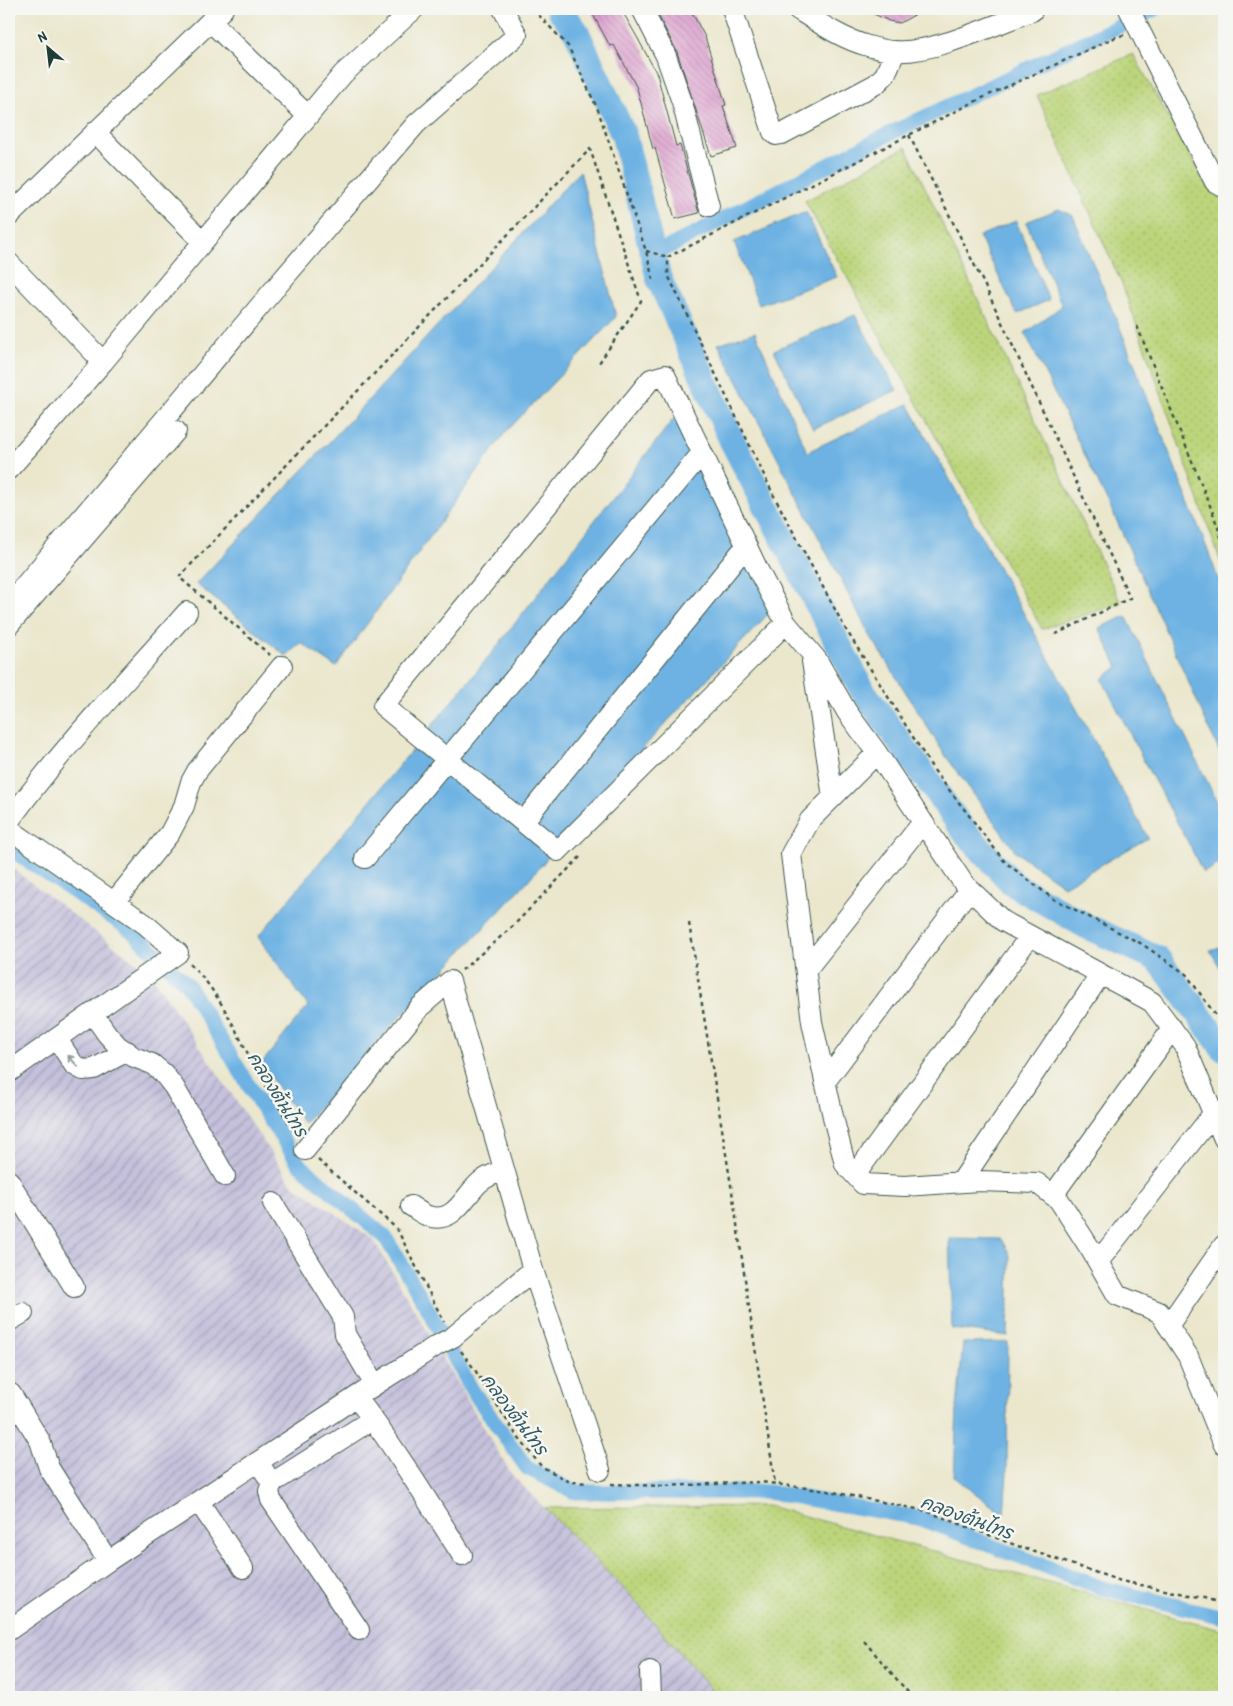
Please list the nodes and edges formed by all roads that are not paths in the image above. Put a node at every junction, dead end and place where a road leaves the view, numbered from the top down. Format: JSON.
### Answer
{"nodes":[{"id":1,"x":414,"y":9,"type":"edge"},
{"id":2,"x":503,"y":9,"type":"edge"},
{"id":3,"x":642,"y":9,"type":"edge"},
{"id":4,"x":732,"y":9,"type":"edge"},
{"id":5,"x":797,"y":9,"type":"edge"},
{"id":6,"x":1128,"y":9,"type":"edge"},
{"id":7,"x":1032,"y":11,"type":"dead end"},
{"id":8,"x":216,"y":15,"type":"edge"},
{"id":9,"x":895,"y":52,"type":"junction"},
{"id":10,"x":308,"y":116,"type":"junction"},
{"id":11,"x":95,"y":132,"type":"junction"},
{"id":12,"x":1219,"y":184,"type":"edge"},
{"id":13,"x":709,"y":206,"type":"dead end"},
{"id":14,"x":9,"y":216,"type":"edge"},
{"id":15,"x":203,"y":242,"type":"junction"},
{"id":16,"x":9,"y":262,"type":"edge"},
{"id":17,"x":103,"y":362,"type":"junction"},
{"id":18,"x":176,"y":431,"type":"dead end"},
{"id":19,"x":702,"y":453,"type":"junction"},
{"id":20,"x":9,"y":469,"type":"edge"},
{"id":21,"x":746,"y":546,"type":"junction"},
{"id":22,"x":9,"y":604,"type":"edge"},
{"id":23,"x":187,"y":612,"type":"dead end"},
{"id":24,"x":786,"y":623,"type":"junction"},
{"id":25,"x":9,"y":625,"type":"edge"},
{"id":26,"x":811,"y":653,"type":"junction"},
{"id":27,"x":282,"y":666,"type":"road end"},
{"id":28,"x":877,"y":753,"type":"junction"},
{"id":29,"x":447,"y":759,"type":"junction"},
{"id":30,"x":833,"y":797,"type":"junction"},
{"id":31,"x":9,"y":821,"type":"edge"},
{"id":32,"x":524,"y":822,"type":"junction"},
{"id":33,"x":923,"y":822,"type":"junction"},
{"id":34,"x":9,"y":829,"type":"edge"},
{"id":35,"x":365,"y":858,"type":"dead end"},
{"id":36,"x":969,"y":890,"type":"junction"},
{"id":37,"x":114,"y":902,"type":"junction"},
{"id":38,"x":1030,"y":936,"type":"junction"},
{"id":39,"x":806,"y":970,"type":"junction"},
{"id":40,"x":1101,"y":974,"type":"junction"},
{"id":41,"x":93,"y":1014,"type":"junction"},
{"id":42,"x":1172,"y":1029,"type":"junction"},
{"id":43,"x":57,"y":1039,"type":"junction"},
{"id":44,"x":127,"y":1051,"type":"junction"},
{"id":45,"x":11,"y":1066,"type":"edge"},
{"id":46,"x":825,"y":1082,"type":"junction"},
{"id":47,"x":1214,"y":1114,"type":"junction"},
{"id":48,"x":1224,"y":1139,"type":"edge"},
{"id":49,"x":305,"y":1150,"type":"road end"},
{"id":50,"x":504,"y":1170,"type":"junction"},
{"id":51,"x":855,"y":1175,"type":"junction"},
{"id":52,"x":225,"y":1176,"type":"dead end"},
{"id":53,"x":9,"y":1181,"type":"edge"},
{"id":54,"x":961,"y":1182,"type":"junction"},
{"id":55,"x":1053,"y":1195,"type":"junction"},
{"id":56,"x":273,"y":1203,"type":"dead end"},
{"id":57,"x":411,"y":1206,"type":"dead end"},
{"id":58,"x":1224,"y":1245,"type":"edge"},
{"id":59,"x":1098,"y":1262,"type":"junction"},
{"id":60,"x":533,"y":1270,"type":"junction"},
{"id":61,"x":74,"y":1288,"type":"dead end"},
{"id":62,"x":1168,"y":1326,"type":"junction"},
{"id":63,"x":375,"y":1385,"type":"junction"},
{"id":64,"x":11,"y":1394,"type":"dead end"},
{"id":65,"x":356,"y":1397,"type":"junction"},
{"id":66,"x":373,"y":1419,"type":"junction"},
{"id":67,"x":1224,"y":1445,"type":"edge"},
{"id":68,"x":258,"y":1462,"type":"junction"},
{"id":69,"x":598,"y":1479,"type":"road end"},
{"id":70,"x":272,"y":1483,"type":"junction"},
{"id":71,"x":199,"y":1502,"type":"junction"},
{"id":72,"x":462,"y":1555,"type":"dead end"},
{"id":73,"x":108,"y":1561,"type":"junction"},
{"id":74,"x":243,"y":1568,"type":"dead end"},
{"id":75,"x":9,"y":1630,"type":"edge"},
{"id":76,"x":359,"y":1630,"type":"dead end"},
{"id":77,"x":650,"y":1671,"type":"dead end"},
{"id":78,"x":651,"y":1697,"type":"edge"}],
"edges":[{"from":1,"to":10,"type":"street"},
{"from":2,"to":22,"type":"street"},
{"from":3,"to":13,"type":"street"},
{"from":4,"to":9,"type":"street"},
{"from":5,"to":9,"type":"street"},
{"from":6,"to":12,"type":"street"},
{"from":7,"to":9,"type":"street"},
{"from":8,"to":10,"type":"street"},
{"from":8,"to":11,"type":"street"},
{"from":10,"to":15,"type":"street"},
{"from":11,"to":14,"type":"street"},
{"from":11,"to":15,"type":"street"},
{"from":15,"to":17,"type":"street"},
{"from":16,"to":17,"type":"street"},
{"from":17,"to":20,"type":"street"},
{"from":18,"to":25,"type":"street"},
{"from":19,"to":21,"type":"street"},
{"from":19,"to":29,"type":"street"},
{"from":19,"to":29,"type":"street"},
{"from":21,"to":24,"type":"street"},
{"from":21,"to":32,"type":"street"},
{"from":23,"to":31,"type":"street"},
{"from":24,"to":26,"type":"street"},
{"from":24,"to":32,"type":"street"},
{"from":26,"to":28,"type":"street"},
{"from":26,"to":30,"type":"street"},
{"from":27,"to":37,"type":"street"},
{"from":28,"to":30,"type":"street"},
{"from":28,"to":33,"type":"street"},
{"from":29,"to":32,"type":"street"},
{"from":29,"to":35,"type":"street"},
{"from":30,"to":39,"type":"street"},
{"from":33,"to":36,"type":"street"},
{"from":33,"to":39,"type":"street"},
{"from":34,"to":37,"type":"street"},
{"from":36,"to":38,"type":"street"},
{"from":36,"to":46,"type":"street"},
{"from":37,"to":41,"type":"street"},
{"from":38,"to":40,"type":"street"},
{"from":38,"to":51,"type":"street"},
{"from":39,"to":46,"type":"street"},
{"from":40,"to":42,"type":"street"},
{"from":40,"to":54,"type":"street"},
{"from":41,"to":43,"type":"street"},
{"from":41,"to":44,"type":"street"},
{"from":42,"to":47,"type":"street"},
{"from":42,"to":55,"type":"street"},
{"from":44,"to":43,"type":"street","one_way":true},
{"from":43,"to":45,"type":"street"},
{"from":44,"to":52,"type":"street"},
{"from":46,"to":51,"type":"street"},
{"from":47,"to":48,"type":"street"},
{"from":47,"to":59,"type":"street"},
{"from":49,"to":50,"type":"street"},
{"from":50,"to":57,"type":"street"},
{"from":50,"to":60,"type":"street"},
{"from":51,"to":54,"type":"street"},
{"from":53,"to":61,"type":"street"},
{"from":54,"to":55,"type":"street"},
{"from":55,"to":59,"type":"street"},
{"from":56,"to":63,"type":"street"},
{"from":58,"to":62,"type":"street"},
{"from":59,"to":62,"type":"street"},
{"from":60,"to":63,"type":"street"},
{"from":60,"to":69,"type":"street"},
{"from":62,"to":67,"type":"street"},
{"from":63,"to":65,"type":"street"},
{"from":64,"to":73,"type":"street"},
{"from":65,"to":66,"type":"street"},
{"from":65,"to":68,"type":"street"},
{"from":66,"to":70,"type":"street"},
{"from":66,"to":72,"type":"street"},
{"from":68,"to":70,"type":"street"},
{"from":68,"to":71,"type":"street"},
{"from":70,"to":76,"type":"street"},
{"from":71,"to":73,"type":"street"},
{"from":71,"to":74,"type":"street"},
{"from":73,"to":75,"type":"street"},
{"from":77,"to":78,"type":"street"}]}
